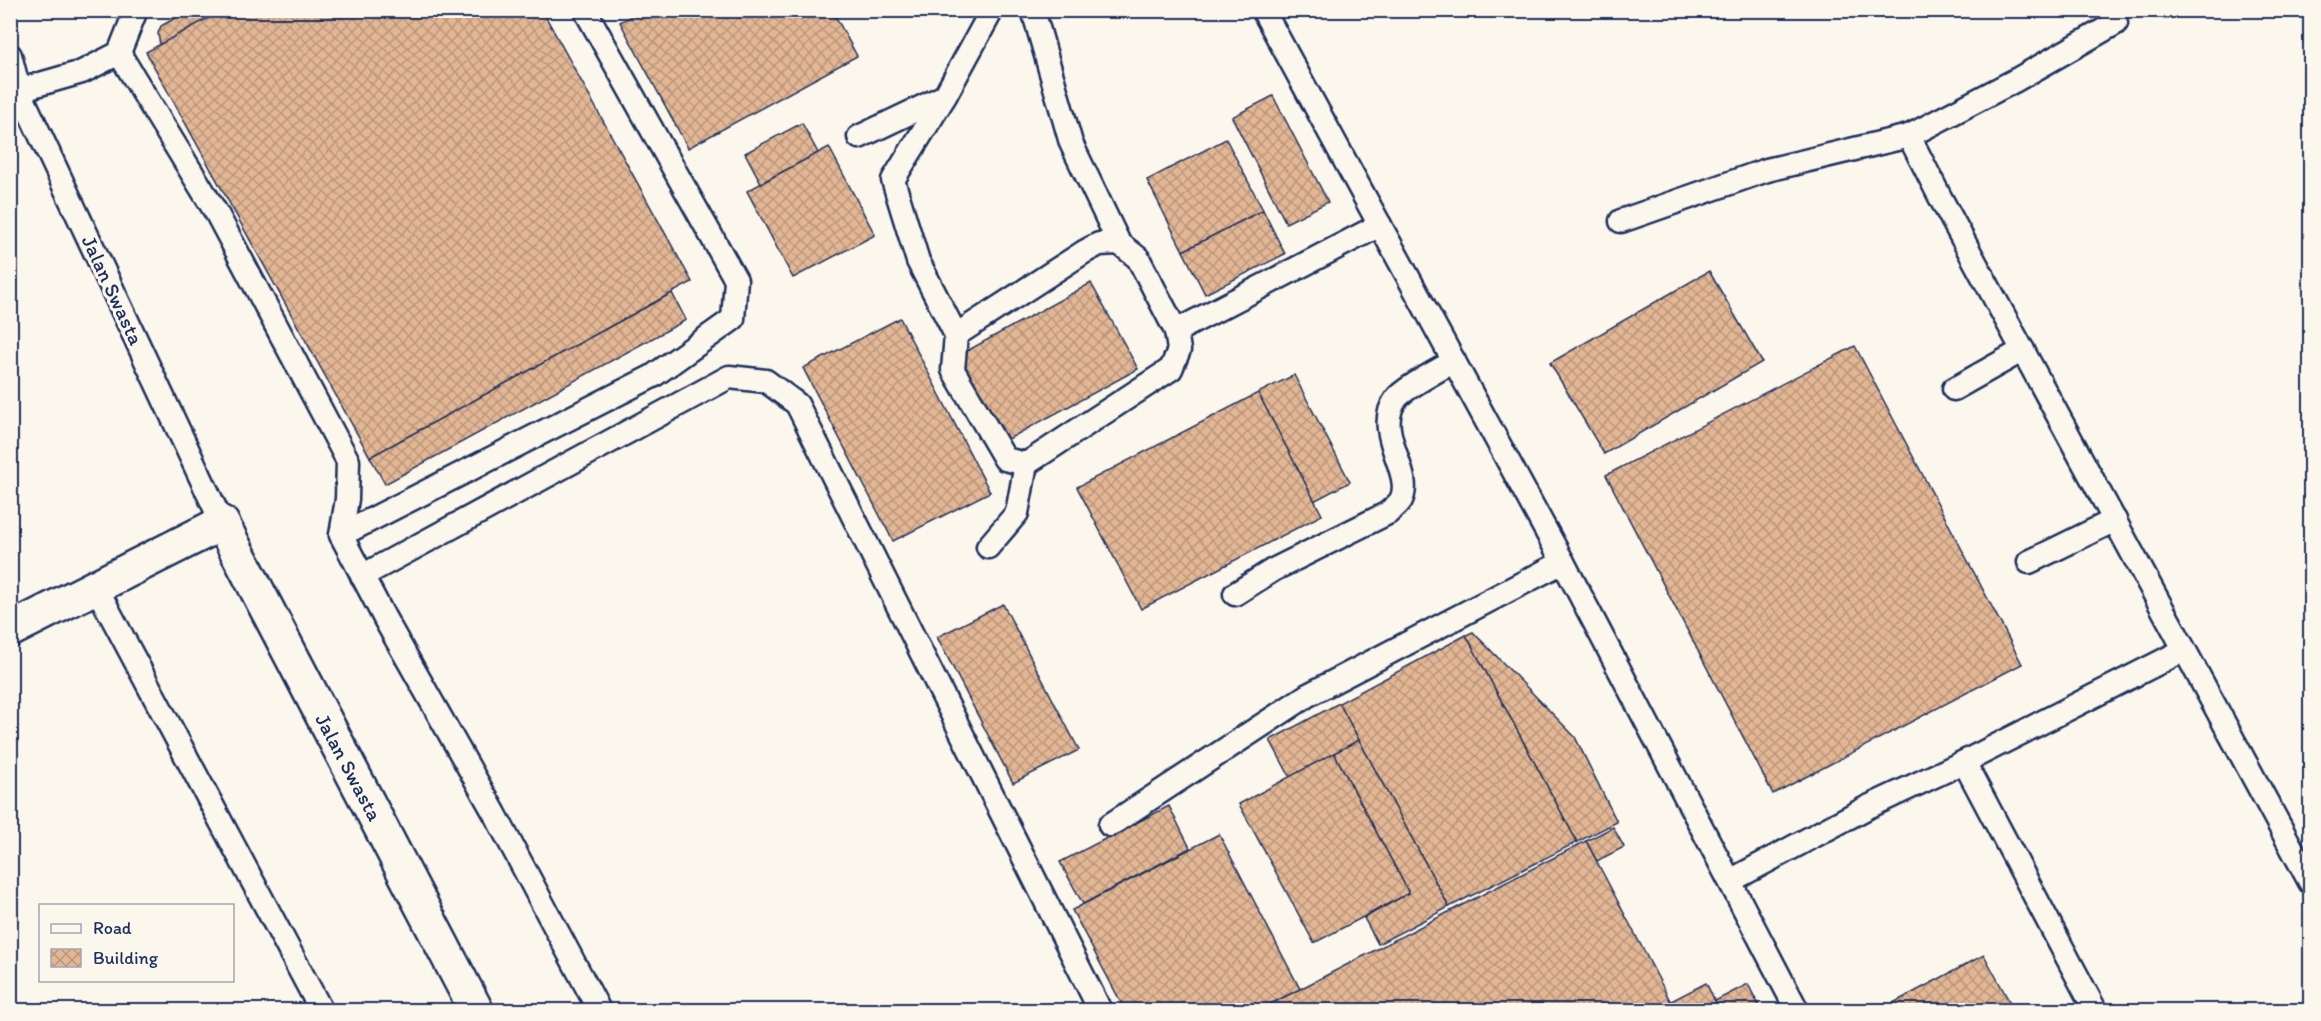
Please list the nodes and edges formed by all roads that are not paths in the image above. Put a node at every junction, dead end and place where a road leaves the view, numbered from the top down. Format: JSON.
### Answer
{"nodes":[{"id":1,"x":136,"y":10,"type":"edge"},
{"id":2,"x":585,"y":10,"type":"edge"},
{"id":3,"x":992,"y":10,"type":"edge"},
{"id":4,"x":1033,"y":10,"type":"edge"},
{"id":5,"x":1263,"y":10,"type":"edge"},
{"id":6,"x":2116,"y":23,"type":"dead end"},
{"id":7,"x":119,"y":53,"type":"junction"},
{"id":8,"x":10,"y":55,"type":"edge"},
{"id":9,"x":19,"y":90,"type":"junction"},
{"id":10,"x":945,"y":96,"type":"junction"},
{"id":11,"x":1909,"y":136,"type":"junction"},
{"id":12,"x":859,"y":137,"type":"dead end"},
{"id":13,"x":1620,"y":221,"type":"dead end"},
{"id":14,"x":1380,"y":225,"type":"junction"},
{"id":15,"x":1119,"y":243,"type":"junction"},
{"id":16,"x":1176,"y":331,"type":"junction"},
{"id":17,"x":956,"y":335,"type":"junction"},
{"id":18,"x":2023,"y":350,"type":"junction"},
{"id":19,"x":1454,"y":361,"type":"junction"},
{"id":20,"x":1954,"y":388,"type":"dead end"},
{"id":21,"x":1026,"y":464,"type":"junction"},
{"id":22,"x":2115,"y":520,"type":"junction"},
{"id":23,"x":222,"y":523,"type":"junction"},
{"id":24,"x":341,"y":535,"type":"junction"},
{"id":25,"x":988,"y":547,"type":"dead end"},
{"id":26,"x":1563,"y":562,"type":"junction"},
{"id":27,"x":2029,"y":562,"type":"dead end"},
{"id":28,"x":362,"y":576,"type":"junction"},
{"id":29,"x":96,"y":587,"type":"junction"},
{"id":30,"x":1236,"y":594,"type":"dead end"},
{"id":31,"x":10,"y":630,"type":"edge"},
{"id":32,"x":2184,"y":650,"type":"junction"},
{"id":33,"x":1964,"y":762,"type":"junction"},
{"id":34,"x":1110,"y":825,"type":"dead end"},
{"id":35,"x":1730,"y":881,"type":"junction"},
{"id":36,"x":2310,"y":882,"type":"edge"},
{"id":37,"x":321,"y":1011,"type":"edge"},
{"id":38,"x":476,"y":1011,"type":"edge"},
{"id":39,"x":599,"y":1011,"type":"edge"},
{"id":40,"x":1100,"y":1011,"type":"edge"},
{"id":41,"x":1797,"y":1011,"type":"edge"},
{"id":42,"x":2095,"y":1011,"type":"edge"}],
"edges":[{"from":1,"to":7,"type":"lane"},
{"from":2,"to":24,"type":"lane"},
{"from":3,"to":10,"type":"lane"},
{"from":4,"to":15,"type":"lane"},
{"from":5,"to":14,"type":"lane"},
{"from":6,"to":11,"type":"lane"},
{"from":7,"to":9,"type":"lane"},
{"from":7,"to":24,"type":"lane"},
{"from":8,"to":9,"type":"lane","name":"Jalan Swasta"},
{"from":9,"to":23,"type":"lane","name":"Jalan Swasta"},
{"from":10,"to":12,"type":"lane"},
{"from":10,"to":17,"type":"lane"},
{"from":11,"to":13,"type":"lane"},
{"from":11,"to":18,"type":"lane"},
{"from":14,"to":16,"type":"lane"},
{"from":14,"to":19,"type":"lane"},
{"from":15,"to":16,"type":"lane"},
{"from":15,"to":17,"type":"lane"},
{"from":16,"to":21,"type":"lane"},
{"from":17,"to":21,"type":"lane"},
{"from":18,"to":20,"type":"lane"},
{"from":18,"to":22,"type":"lane"},
{"from":19,"to":26,"type":"lane"},
{"from":19,"to":30,"type":"lane"},
{"from":21,"to":25,"type":"lane"},
{"from":22,"to":27,"type":"lane"},
{"from":22,"to":32,"type":"lane"},
{"from":23,"to":29,"type":"street"},
{"from":23,"to":38,"type":"street","name":"Jalan Swasta"},
{"from":24,"to":28,"type":"lane"},
{"from":26,"to":34,"type":"lane"},
{"from":26,"to":35,"type":"lane"},
{"from":28,"to":39,"type":"lane"},
{"from":28,"to":40,"type":"lane"},
{"from":29,"to":31,"type":"street"},
{"from":29,"to":37,"type":"lane"},
{"from":32,"to":33,"type":"lane"},
{"from":32,"to":36,"type":"lane"},
{"from":33,"to":35,"type":"lane"},
{"from":33,"to":42,"type":"lane"},
{"from":35,"to":41,"type":"lane"}]}
